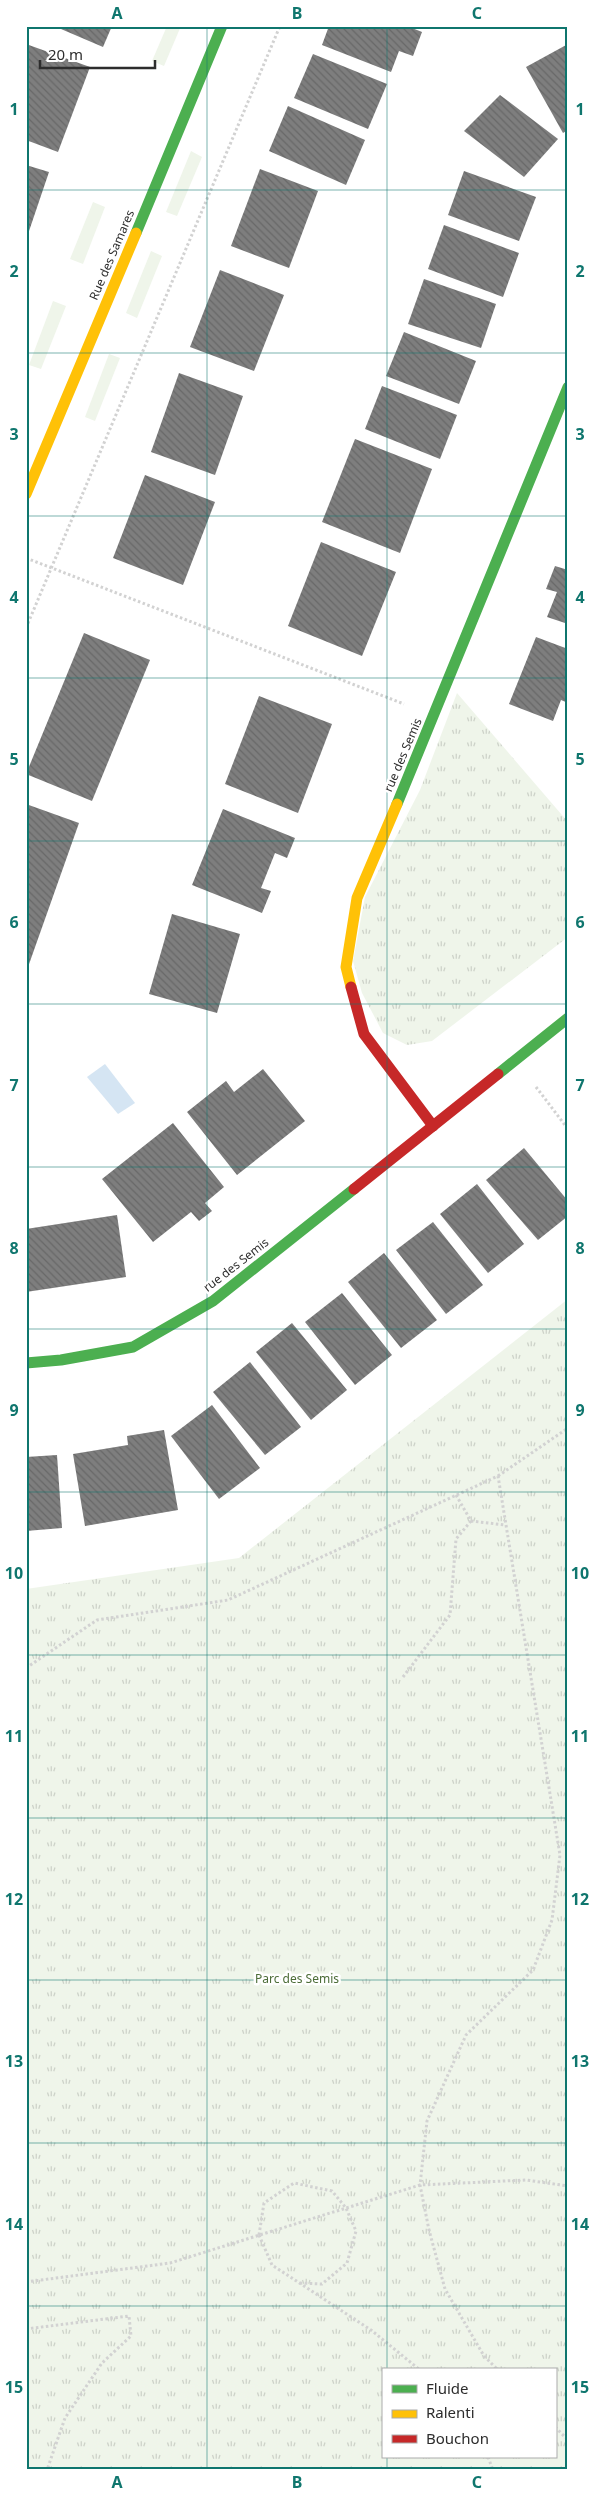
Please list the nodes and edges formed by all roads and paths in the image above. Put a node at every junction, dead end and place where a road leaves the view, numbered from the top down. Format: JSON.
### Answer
{"nodes":[{"id":1,"x":222,"y":26,"type":"edge"},
{"id":2,"x":280,"y":26,"type":"edge"},
{"id":3,"x":568,"y":387,"type":"edge"},
{"id":4,"x":26,"y":494,"type":"edge"},
{"id":5,"x":26,"y":558,"type":"edge"},
{"id":6,"x":50,"y":568,"type":"junction"},
{"id":7,"x":26,"y":628,"type":"edge"},
{"id":8,"x":435,"y":716,"type":"junction"},
{"id":9,"x":568,"y":1018,"type":"edge"},
{"id":10,"x":516,"y":1061,"type":"junction"},
{"id":11,"x":433,"y":1126,"type":"junction"},
{"id":12,"x":568,"y":1129,"type":"edge"},
{"id":13,"x":26,"y":1363,"type":"edge"},
{"id":14,"x":568,"y":1428,"type":"edge"},
{"id":15,"x":498,"y":1476,"type":"junction"},
{"id":16,"x":455,"y":1495,"type":"junction"},
{"id":17,"x":471,"y":1521,"type":"junction"},
{"id":18,"x":505,"y":1525,"type":"junction"},
{"id":19,"x":26,"y":1668,"type":"edge"},
{"id":20,"x":403,"y":1678,"type":"dead end"},
{"id":21,"x":420,"y":2185,"type":"junction"},
{"id":22,"x":568,"y":2186,"type":"edge"},
{"id":23,"x":346,"y":2208,"type":"junction"},
{"id":24,"x":259,"y":2235,"type":"junction"},
{"id":25,"x":26,"y":2282,"type":"edge"},
{"id":26,"x":299,"y":2283,"type":"junction"},
{"id":27,"x":26,"y":2329,"type":"edge"},
{"id":28,"x":418,"y":2368,"type":"edge"},
{"id":29,"x":496,"y":2368,"type":"edge"},
{"id":30,"x":556,"y":2428,"type":"edge"},
{"id":31,"x":568,"y":2440,"type":"edge"},
{"id":32,"x":488,"y":2458,"type":"edge"},
{"id":33,"x":47,"y":2470,"type":"edge"},
{"id":34,"x":493,"y":2470,"type":"edge"}],
"edges":[{"from":1,"to":4,"type":"street","name":"Rue des Samares"},
{"from":2,"to":6,"type":"path"},
{"from":3,"to":8,"type":"street","name":"rue des Semis"},
{"from":5,"to":6,"type":"path"},
{"from":6,"to":7,"type":"path"},
{"from":6,"to":8,"type":"path"},
{"from":8,"to":11,"type":"street","name":"rue des Semis"},
{"from":9,"to":10,"type":"street","name":"rue des Semis"},
{"from":10,"to":11,"type":"street","name":"rue des Semis"},
{"from":10,"to":12,"type":"path"},
{"from":11,"to":13,"type":"street","name":"rue des Semis"},
{"from":14,"to":15,"type":"path"},
{"from":15,"to":16,"type":"path"},
{"from":15,"to":18,"type":"path"},
{"from":16,"to":17,"type":"path"},
{"from":16,"to":19,"type":"path"},
{"from":17,"to":18,"type":"path"},
{"from":17,"to":20,"type":"path"},
{"from":18,"to":21,"type":"path"},
{"from":21,"to":22,"type":"path"},
{"from":21,"to":23,"type":"path"},
{"from":21,"to":29,"type":"path"},
{"from":23,"to":24,"type":"path"},
{"from":23,"to":24,"type":"path"},
{"from":23,"to":26,"type":"path"},
{"from":24,"to":25,"type":"path"},
{"from":24,"to":26,"type":"path"},
{"from":26,"to":28,"type":"path"},
{"from":27,"to":33,"type":"path"},
{"from":30,"to":31,"type":"path"},
{"from":32,"to":34,"type":"path"}]}
